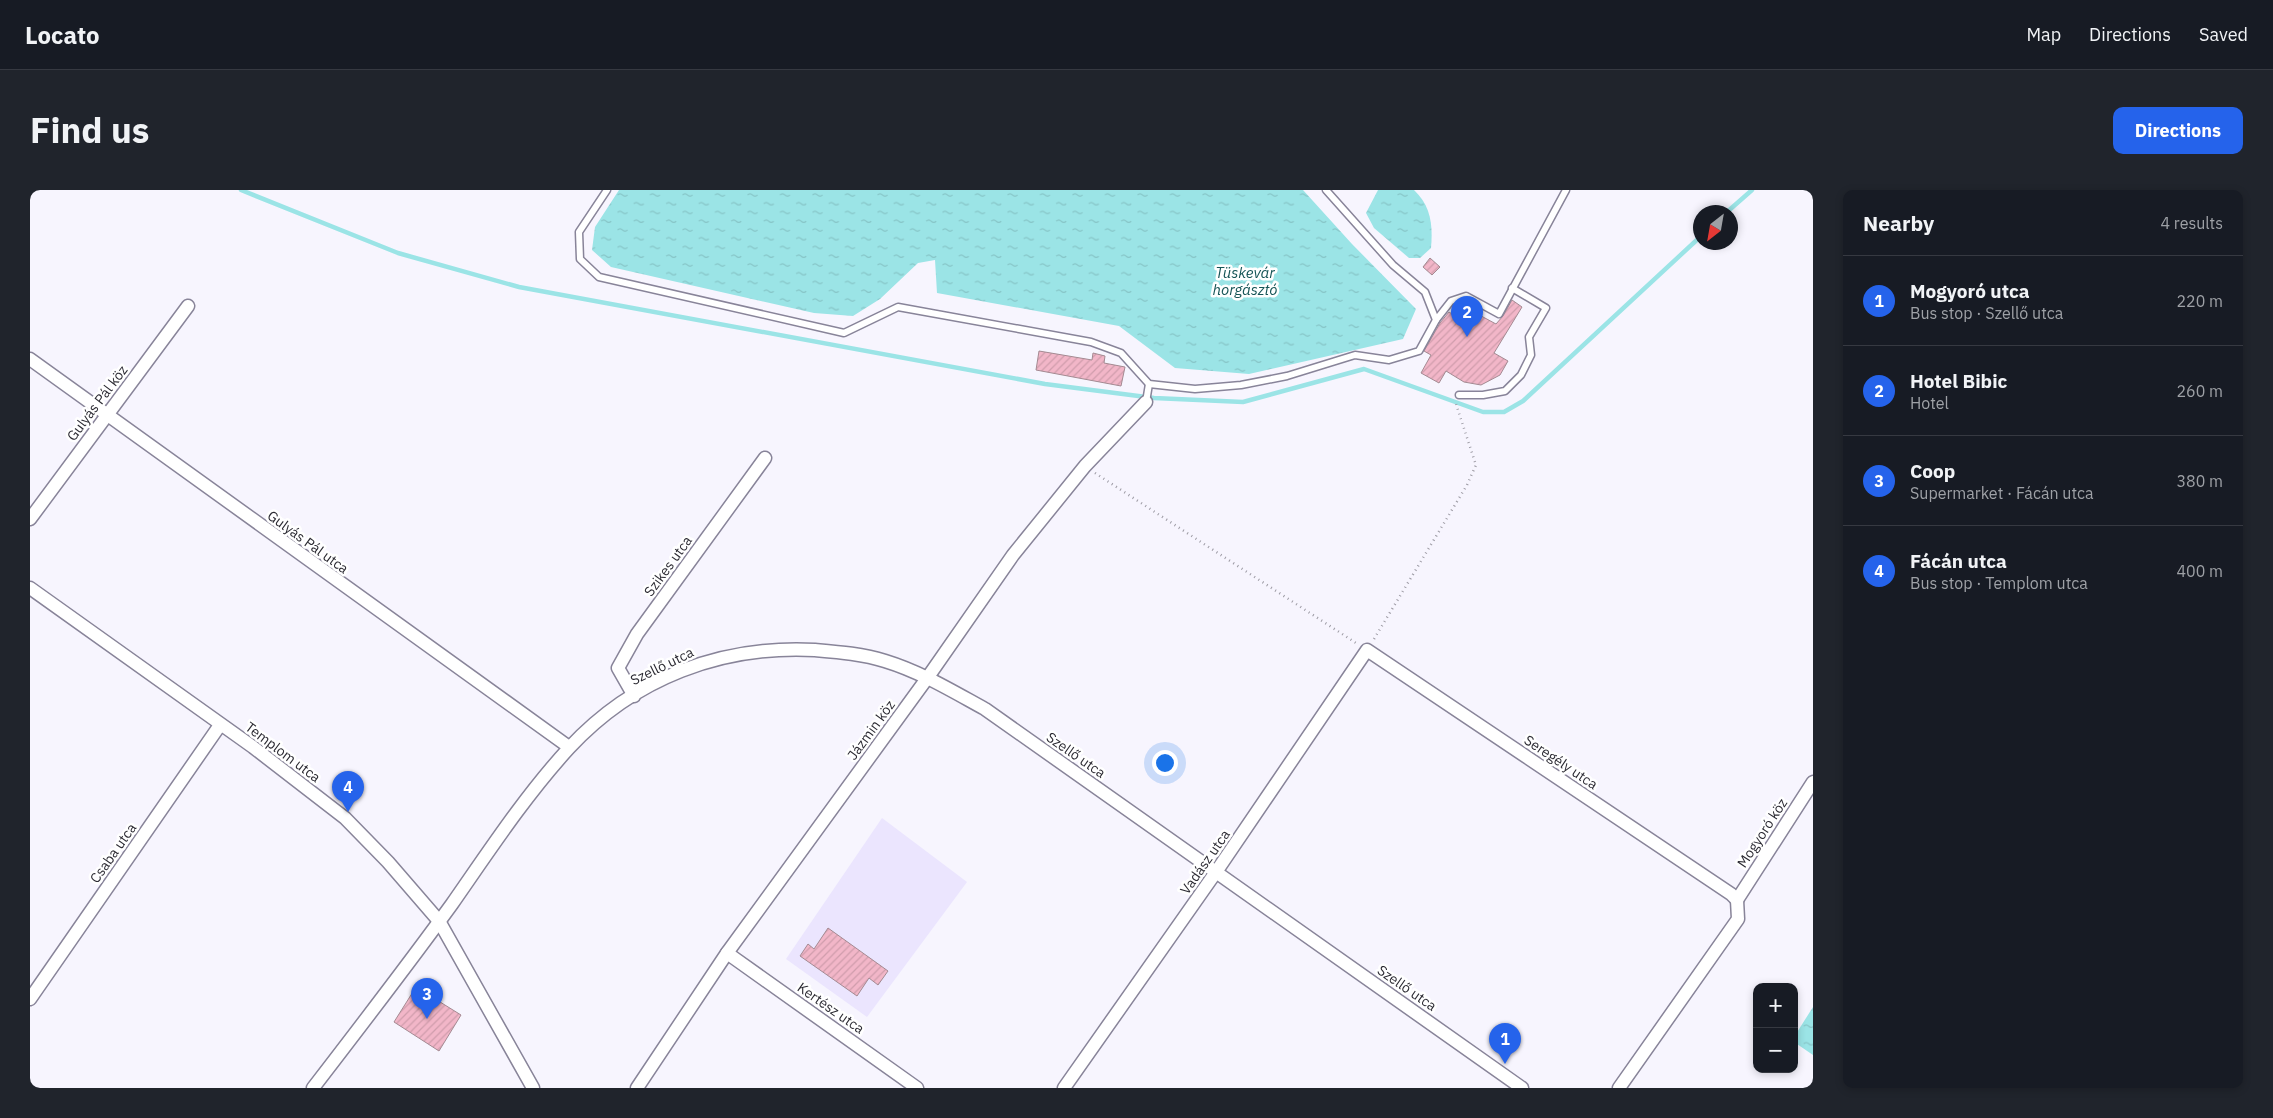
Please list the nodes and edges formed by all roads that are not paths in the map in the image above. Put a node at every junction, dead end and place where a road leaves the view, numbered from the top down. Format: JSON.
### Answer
{"nodes":[{"id":1,"x":607,"y":190,"type":"edge"},
{"id":2,"x":1326,"y":190,"type":"edge"},
{"id":3,"x":1566,"y":190,"type":"edge"},
{"id":4,"x":1512,"y":288,"type":"junction"},
{"id":5,"x":188,"y":306,"type":"dead end"},
{"id":6,"x":1436,"y":320,"type":"junction"},
{"id":7,"x":30,"y":359,"type":"edge"},
{"id":8,"x":1149,"y":384,"type":"junction"},
{"id":9,"x":1459,"y":395,"type":"dead end"},
{"id":10,"x":1146,"y":402,"type":"joint"},
{"id":11,"x":106,"y":416,"type":"junction"},
{"id":12,"x":765,"y":458,"type":"dead end"},
{"id":13,"x":30,"y":519,"type":"edge"},
{"id":14,"x":30,"y":588,"type":"edge"},
{"id":15,"x":1367,"y":650,"type":"joint"},
{"id":16,"x":928,"y":677,"type":"junction"},
{"id":17,"x":634,"y":696,"type":"junction"},
{"id":18,"x":220,"y":725,"type":"junction"},
{"id":19,"x":569,"y":747,"type":"junction"},
{"id":20,"x":1813,"y":782,"type":"edge"},
{"id":21,"x":1216,"y":872,"type":"junction"},
{"id":22,"x":1737,"y":900,"type":"junction"},
{"id":23,"x":439,"y":922,"type":"junction"},
{"id":24,"x":727,"y":953,"type":"junction"},
{"id":25,"x":30,"y":999,"type":"edge"},
{"id":26,"x":313,"y":1088,"type":"edge"},
{"id":27,"x":533,"y":1088,"type":"edge"},
{"id":28,"x":637,"y":1088,"type":"edge"},
{"id":29,"x":918,"y":1088,"type":"edge"},
{"id":30,"x":1064,"y":1088,"type":"edge"},
{"id":31,"x":1522,"y":1088,"type":"edge"},
{"id":32,"x":1619,"y":1088,"type":"edge"}],
"edges":[{"from":1,"to":8,"type":"lane"},
{"from":2,"to":6,"type":"lane"},
{"from":3,"to":4,"type":"lane"},
{"from":4,"to":6,"type":"lane"},
{"from":4,"to":9,"type":"lane"},
{"from":5,"to":11,"type":"street","name":"Gulyás Pál köz"},
{"from":6,"to":8,"type":"lane"},
{"from":7,"to":11,"type":"street","name":"Gulyás Pál utca"},
{"from":8,"to":10,"type":"lane"},
{"from":10,"to":16,"type":"street","name":"Jázmin köz"},
{"from":11,"to":13,"type":"street","name":"Gulyás Pál köz"},
{"from":11,"to":19,"type":"street","name":"Gulyás Pál utca"},
{"from":12,"to":17,"type":"street","name":"Szikes utca"},
{"from":14,"to":18,"type":"street","name":"Templom utca"},
{"from":15,"to":21,"type":"street","name":"Vadász utca"},
{"from":15,"to":22,"type":"street","name":"Seregély utca"},
{"from":16,"to":17,"type":"street","name":"Szellő utca"},
{"from":16,"to":21,"type":"street","name":"Szellő utca"},
{"from":16,"to":24,"type":"street","name":"Jázmin köz"},
{"from":17,"to":19,"type":"street","name":"Szellő utca"},
{"from":18,"to":23,"type":"street","name":"Templom utca"},
{"from":18,"to":25,"type":"street","name":"Csaba utca"},
{"from":19,"to":23,"type":"street"},
{"from":20,"to":22,"type":"street","name":"Mogyoró köz"},
{"from":21,"to":30,"type":"street","name":"Vadász utca"},
{"from":21,"to":31,"type":"street","name":"Szellő utca"},
{"from":22,"to":32,"type":"street"},
{"from":23,"to":26,"type":"street"},
{"from":23,"to":27,"type":"street","name":"Templom utca"},
{"from":24,"to":28,"type":"street","name":"Jázmin köz"},
{"from":24,"to":29,"type":"street","name":"Kertész utca"}]}
